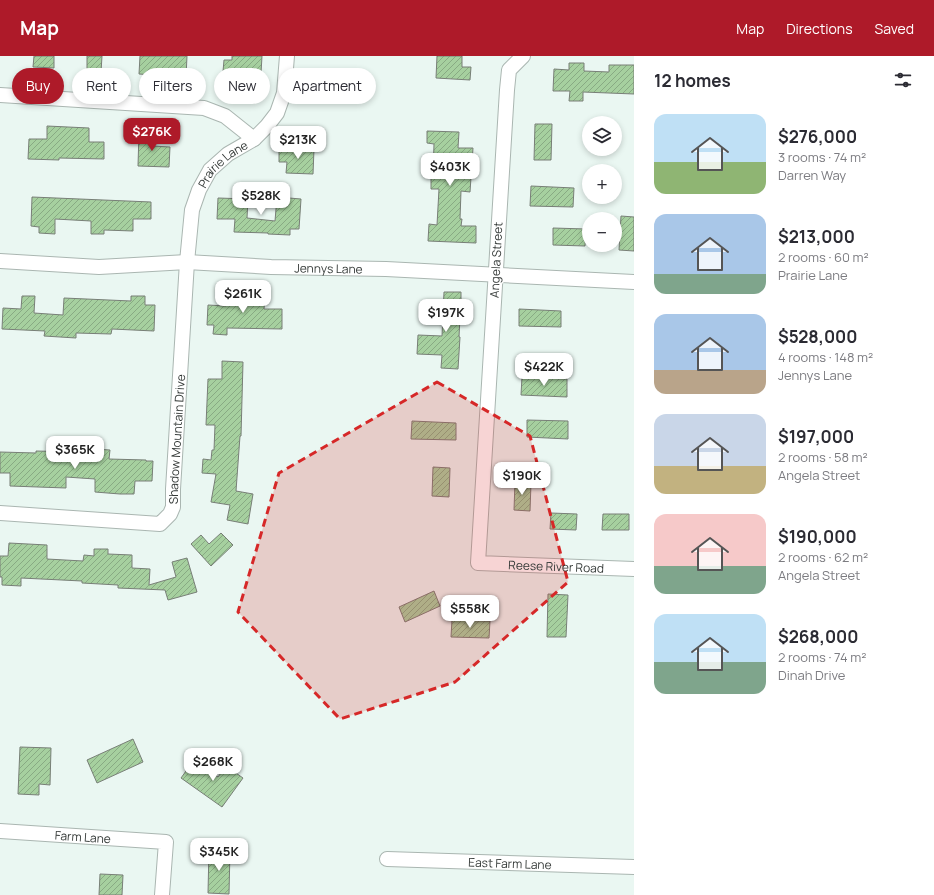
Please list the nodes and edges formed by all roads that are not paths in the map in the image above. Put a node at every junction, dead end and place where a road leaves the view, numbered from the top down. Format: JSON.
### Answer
{"nodes":[{"id":1,"x":286,"y":56,"type":"edge"},
{"id":2,"x":522,"y":57,"type":"edge"},
{"id":3,"x":0,"y":95,"type":"edge"},
{"id":4,"x":254,"y":139,"type":"junction"},
{"id":5,"x":0,"y":261,"type":"edge"},
{"id":6,"x":187,"y":262,"type":"junction"},
{"id":7,"x":495,"y":275,"type":"junction"},
{"id":8,"x":634,"y":282,"type":"edge"},
{"id":9,"x":0,"y":513,"type":"edge"},
{"id":10,"x":478,"y":563,"type":"joint"},
{"id":11,"x":634,"y":569,"type":"edge"},
{"id":12,"x":0,"y":831,"type":"edge"},
{"id":13,"x":387,"y":859,"type":"dead end"},
{"id":14,"x":634,"y":867,"type":"edge"},
{"id":15,"x":162,"y":895,"type":"edge"}],
"edges":[{"from":1,"to":4,"type":"street","name":"Prairie Lane"},
{"from":2,"to":7,"type":"street","name":"Angela Street"},
{"from":3,"to":4,"type":"street"},
{"from":4,"to":6,"type":"street","name":"Prairie Lane"},
{"from":5,"to":6,"type":"street","name":"Jennys Lane"},
{"from":6,"to":7,"type":"street","name":"Jennys Lane"},
{"from":6,"to":9,"type":"street","name":"Shadow Mountain Drive"},
{"from":7,"to":8,"type":"street","name":"Jennys Lane"},
{"from":7,"to":10,"type":"street","name":"Angela Street"},
{"from":10,"to":11,"type":"street","name":"Reese River Road"},
{"from":12,"to":15,"type":"street","name":"Farm Lane"},
{"from":13,"to":14,"type":"street","name":"East Farm Lane"}]}
